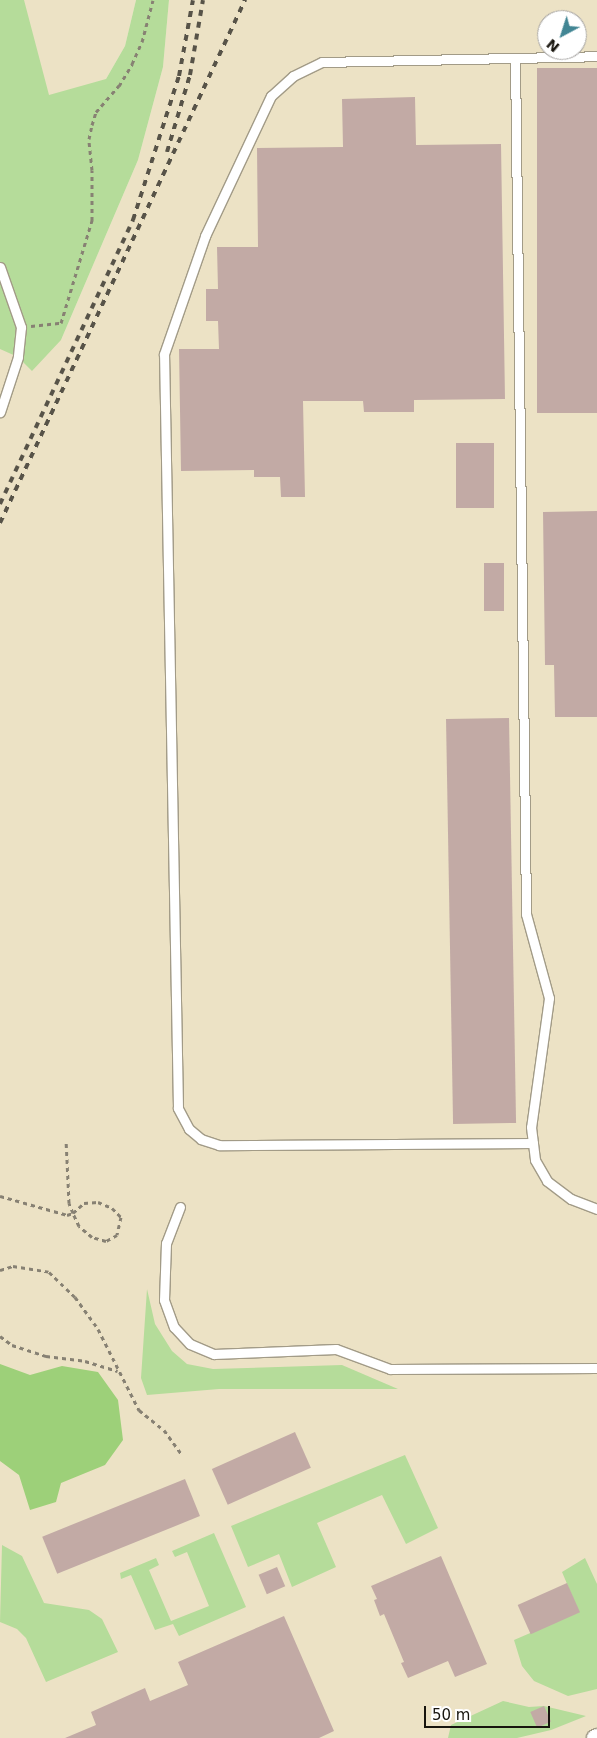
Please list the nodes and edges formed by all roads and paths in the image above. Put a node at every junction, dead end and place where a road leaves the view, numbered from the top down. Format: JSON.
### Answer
{"nodes":[{"id":1,"x":153,"y":0,"type":"edge"},
{"id":2,"x":597,"y":56,"type":"edge"},
{"id":3,"x":515,"y":59,"type":"junction"},
{"id":4,"x":0,"y":266,"type":"edge"},
{"id":5,"x":21,"y":328,"type":"junction"},
{"id":6,"x":0,"y":412,"type":"edge"},
{"id":7,"x":66,"y":1140,"type":"dead end"},
{"id":8,"x":533,"y":1143,"type":"junction"},
{"id":9,"x":0,"y":1196,"type":"edge"},
{"id":10,"x":180,"y":1207,"type":"dead end"},
{"id":11,"x":597,"y":1209,"type":"edge"},
{"id":12,"x":73,"y":1213,"type":"junction"},
{"id":13,"x":0,"y":1270,"type":"edge"},
{"id":14,"x":0,"y":1336,"type":"edge"},
{"id":15,"x":597,"y":1368,"type":"edge"},
{"id":16,"x":118,"y":1371,"type":"junction"},
{"id":17,"x":182,"y":1455,"type":"dead end"}],
"edges":[{"from":1,"to":5,"type":"path"},
{"from":2,"to":3,"type":"lane"},
{"from":3,"to":8,"type":"lane"},
{"from":3,"to":8,"type":"lane"},
{"from":4,"to":5,"type":"lane"},
{"from":5,"to":6,"type":"lane"},
{"from":7,"to":12,"type":"path"},
{"from":8,"to":11,"type":"lane"},
{"from":9,"to":12,"type":"path"},
{"from":10,"to":15,"type":"lane"},
{"from":12,"to":12,"type":"path"},
{"from":13,"to":16,"type":"path"},
{"from":14,"to":16,"type":"path"},
{"from":16,"to":17,"type":"path"}]}
